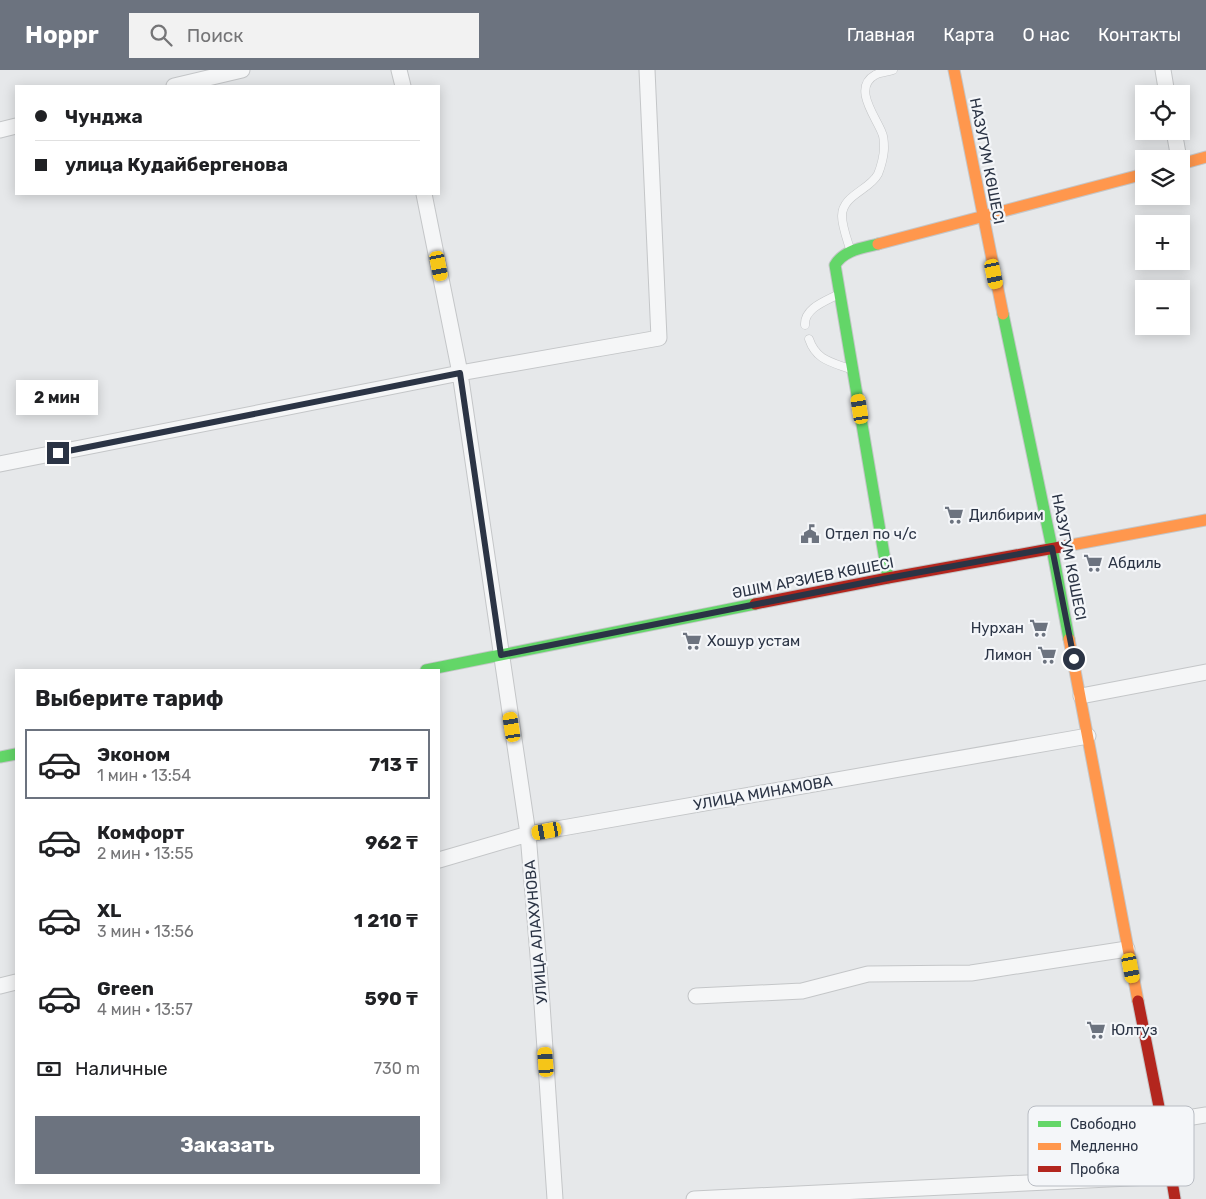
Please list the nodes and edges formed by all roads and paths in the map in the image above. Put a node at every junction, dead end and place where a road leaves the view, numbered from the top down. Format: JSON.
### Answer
{"nodes":[{"id":1,"x":242,"y":70,"type":"edge"},
{"id":2,"x":399,"y":70,"type":"edge"},
{"id":3,"x":647,"y":70,"type":"edge"},
{"id":4,"x":893,"y":70,"type":"edge"},
{"id":5,"x":954,"y":70,"type":"edge"},
{"id":6,"x":1163,"y":70,"type":"edge"},
{"id":7,"x":209,"y":74,"type":"edge"},
{"id":8,"x":177,"y":85,"type":"edge"},
{"id":9,"x":403,"y":85,"type":"edge"},
{"id":10,"x":1166,"y":85,"type":"edge"},
{"id":11,"x":15,"y":126,"type":"edge"},
{"id":12,"x":0,"y":130,"type":"edge"},
{"id":13,"x":1206,"y":157,"type":"edge"},
{"id":14,"x":1190,"y":161,"type":"edge"},
{"id":15,"x":1135,"y":176,"type":"edge"},
{"id":16,"x":424,"y":195,"type":"edge"},
{"id":17,"x":982,"y":216,"type":"junction"},
{"id":18,"x":850,"y":251,"type":"junction"},
{"id":19,"x":840,"y":294,"type":"junction"},
{"id":20,"x":805,"y":324,"type":"dead end"},
{"id":21,"x":810,"y":339,"type":"dead end"},
{"id":22,"x":854,"y":371,"type":"junction"},
{"id":23,"x":460,"y":373,"type":"junction"},
{"id":24,"x":0,"y":464,"type":"edge"},
{"id":25,"x":1205,"y":519,"type":"edge"},
{"id":26,"x":1052,"y":548,"type":"junction"},
{"id":27,"x":888,"y":578,"type":"junction"},
{"id":28,"x":501,"y":655,"type":"junction"},
{"id":29,"x":431,"y":669,"type":"edge"},
{"id":30,"x":1206,"y":672,"type":"edge"},
{"id":31,"x":1081,"y":696,"type":"junction"},
{"id":32,"x":1088,"y":736,"type":"junction"},
{"id":33,"x":15,"y":754,"type":"edge"},
{"id":34,"x":0,"y":757,"type":"edge"},
{"id":35,"x":528,"y":834,"type":"junction"},
{"id":36,"x":440,"y":860,"type":"edge"},
{"id":37,"x":1127,"y":949,"type":"junction"},
{"id":38,"x":15,"y":982,"type":"edge"},
{"id":39,"x":0,"y":986,"type":"edge"},
{"id":40,"x":696,"y":996,"type":"dead end"},
{"id":41,"x":1159,"y":1106,"type":"edge"},
{"id":42,"x":1028,"y":1183,"type":"edge"},
{"id":43,"x":1173,"y":1186,"type":"edge"},
{"id":44,"x":555,"y":1199,"type":"edge"},
{"id":45,"x":694,"y":1199,"type":"edge"},
{"id":46,"x":1175,"y":1199,"type":"edge"}],
"edges":[{"from":1,"to":7,"type":"street"},
{"from":2,"to":9,"type":"street"},
{"from":3,"to":23,"type":"street"},
{"from":4,"to":18,"type":"lane"},
{"from":5,"to":17,"type":"street","name":"НАЗУГУМ КӨШЕСІ"},
{"from":6,"to":10,"type":"street"},
{"from":7,"to":8,"type":"street"},
{"from":11,"to":12,"type":"street"},
{"from":13,"to":14,"type":"street"},
{"from":15,"to":17,"type":"street"},
{"from":16,"to":23,"type":"street","name":"УЛИЦА АЛАХУНОВА"},
{"from":17,"to":18,"type":"street"},
{"from":17,"to":26,"type":"street","name":"НАЗУГУМ КӨШЕСІ"},
{"from":18,"to":19,"type":"street"},
{"from":19,"to":20,"type":"lane"},
{"from":19,"to":22,"type":"street"},
{"from":21,"to":22,"type":"lane"},
{"from":22,"to":27,"type":"street"},
{"from":23,"to":24,"type":"street"},
{"from":23,"to":28,"type":"street","name":"УЛИЦА АЛАХУНОВА"},
{"from":25,"to":26,"type":"street","name":"ӘШІМ АРЗИЕВ КӨШЕСІ"},
{"from":26,"to":27,"type":"street","name":"ӘШІМ АРЗИЕВ КӨШЕСІ"},
{"from":26,"to":31,"type":"street","name":"НАЗУГУМ КӨШЕСІ"},
{"from":27,"to":28,"type":"street","name":"ӘШІМ АРЗИЕВ КӨШЕСІ"},
{"from":28,"to":29,"type":"street","name":"ӘШІМ АРЗИЕВ КӨШЕСІ"},
{"from":28,"to":35,"type":"street","name":"УЛИЦА АЛАХУНОВА"},
{"from":30,"to":31,"type":"street"},
{"from":31,"to":32,"type":"street","name":"НАЗУГУМ КӨШЕСІ"},
{"from":32,"to":35,"type":"street","name":"УЛИЦА МИНАМОВА"},
{"from":32,"to":37,"type":"street","name":"НАЗУГУМ КӨШЕСІ"},
{"from":33,"to":34,"type":"street"},
{"from":35,"to":36,"type":"street","name":"УЛИЦА МИНАМОВА"},
{"from":35,"to":44,"type":"street","name":"УЛИЦА АЛАХУНОВА"},
{"from":37,"to":40,"type":"street"},
{"from":37,"to":41,"type":"street","name":"НАЗУГУМ КӨШЕСІ"},
{"from":38,"to":39,"type":"street"},
{"from":42,"to":45,"type":"street"},
{"from":43,"to":46,"type":"street","name":"НАЗУГУМ КӨШЕСІ"}]}
